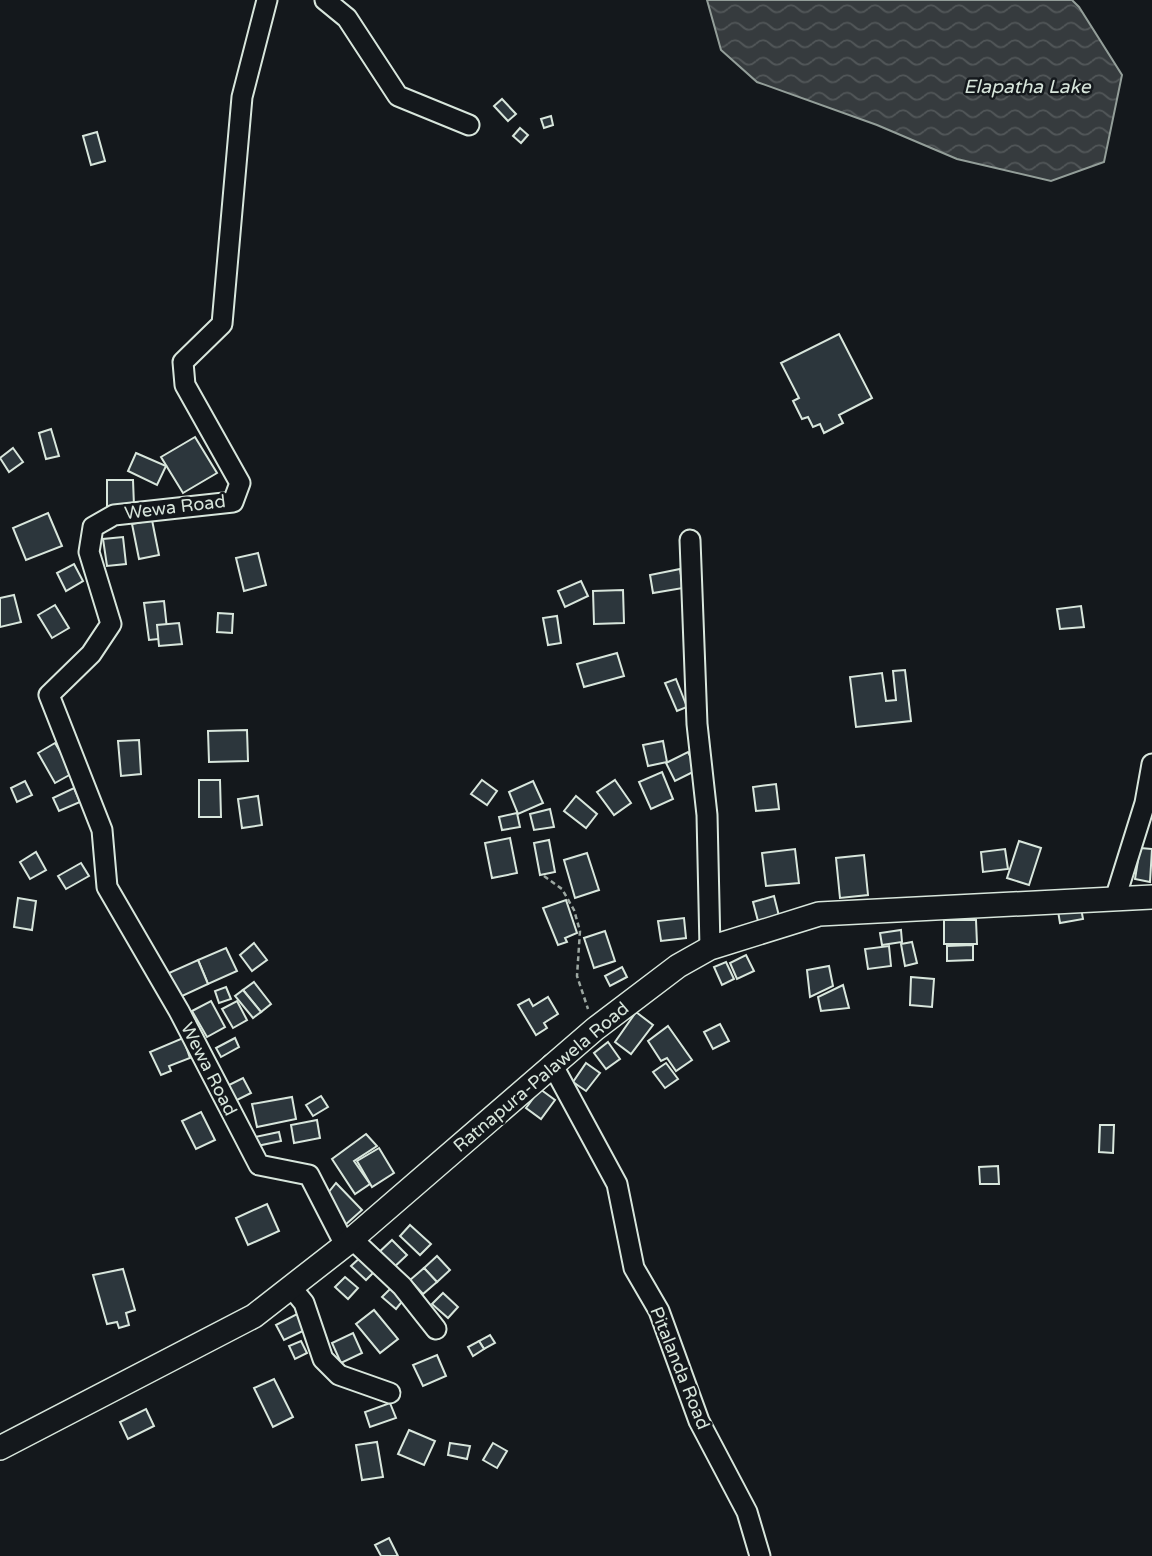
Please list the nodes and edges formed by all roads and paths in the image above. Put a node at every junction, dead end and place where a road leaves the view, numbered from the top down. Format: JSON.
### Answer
{"nodes":[{"id":1,"x":267,"y":0,"type":"edge"},
{"id":2,"x":325,"y":0,"type":"edge"},
{"id":3,"x":470,"y":125,"type":"dead end"},
{"id":4,"x":690,"y":540,"type":"dead end"},
{"id":5,"x":1152,"y":764,"type":"edge"},
{"id":6,"x":544,"y":876,"type":"dead end"},
{"id":7,"x":1152,"y":897,"type":"edge"},
{"id":8,"x":1115,"y":899,"type":"junction"},
{"id":9,"x":710,"y":948,"type":"junction"},
{"id":10,"x":595,"y":1029,"type":"junction"},
{"id":11,"x":552,"y":1065,"type":"junction"},
{"id":12,"x":348,"y":1242,"type":"junction"},
{"id":13,"x":291,"y":1287,"type":"junction"},
{"id":14,"x":436,"y":1329,"type":"dead end"},
{"id":15,"x":390,"y":1393,"type":"dead end"},
{"id":16,"x":0,"y":1448,"type":"edge"},
{"id":17,"x":760,"y":1556,"type":"edge"}],
"edges":[{"from":1,"to":12,"type":"street","name":"Wewa Road"},
{"from":2,"to":3,"type":"street"},
{"from":4,"to":9,"type":"street"},
{"from":5,"to":8,"type":"street"},
{"from":6,"to":10,"type":"path"},
{"from":7,"to":8,"type":"main road","name":"Ratnapura-Palawela Road"},
{"from":8,"to":9,"type":"main road","name":"Ratnapura-Palawela Road"},
{"from":9,"to":10,"type":"main road","name":"Ratnapura-Palawela Road"},
{"from":10,"to":11,"type":"main road","name":"Ratnapura-Palawela Road"},
{"from":11,"to":12,"type":"main road","name":"Ratnapura-Palawela Road"},
{"from":11,"to":17,"type":"street","name":"Pitalanda Road"},
{"from":12,"to":13,"type":"main road","name":"Ratnapura-Palawela Road"},
{"from":12,"to":14,"type":"street"},
{"from":13,"to":15,"type":"street"},
{"from":13,"to":16,"type":"main road","name":"Ratnapura-Palawela Road"}]}
